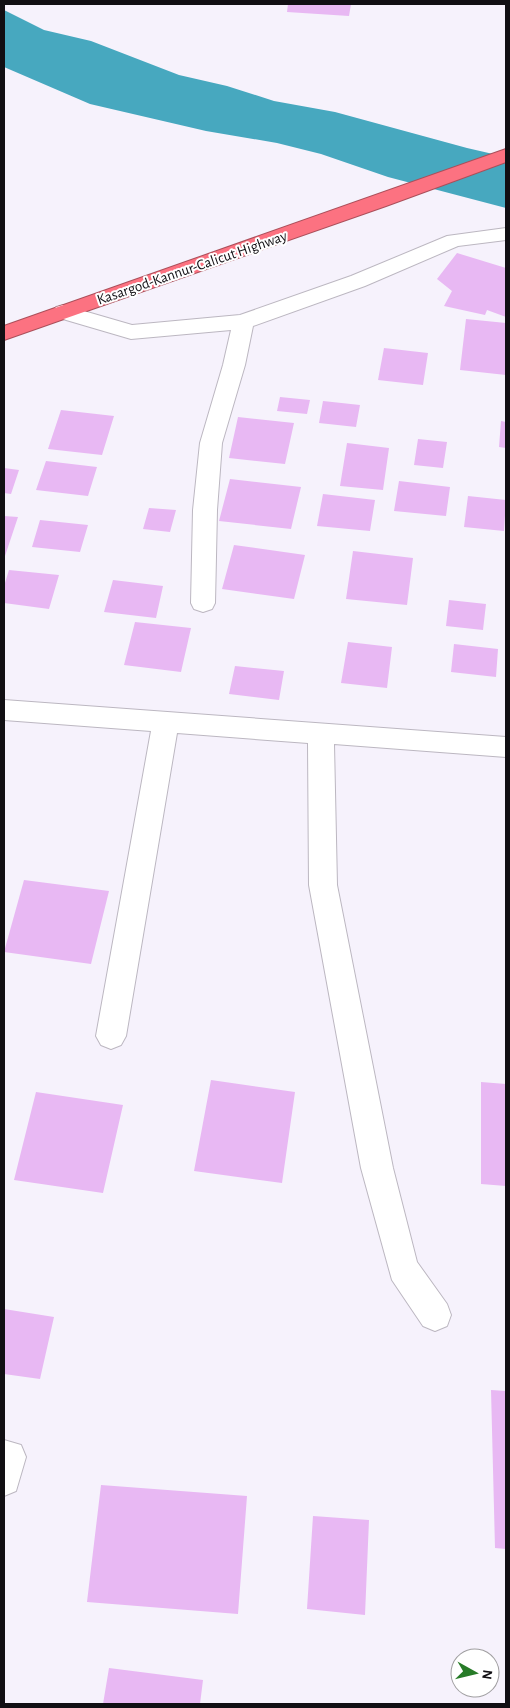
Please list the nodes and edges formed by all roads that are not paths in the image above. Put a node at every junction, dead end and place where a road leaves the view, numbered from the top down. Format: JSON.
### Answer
{"nodes":[{"id":1,"x":506,"y":155,"type":"edge"},
{"id":2,"x":506,"y":234,"type":"edge"},
{"id":3,"x":63,"y":312,"type":"junction"},
{"id":4,"x":242,"y":322,"type":"junction"},
{"id":5,"x":4,"y":333,"type":"edge"},
{"id":6,"x":202,"y":603,"type":"dead end"},
{"id":7,"x":4,"y":710,"type":"edge"},
{"id":8,"x":166,"y":722,"type":"junction"},
{"id":9,"x":321,"y":734,"type":"junction"},
{"id":10,"x":506,"y":747,"type":"edge"},
{"id":11,"x":111,"y":1036,"type":"dead end"},
{"id":12,"x":435,"y":1315,"type":"dead end"},
{"id":13,"x":4,"y":1457,"type":"edge"},
{"id":14,"x":4,"y":1479,"type":"edge"}],
"edges":[{"from":1,"to":3,"type":"highway","name":"Kasargod-Kannur-Calicut Highway"},
{"from":2,"to":4,"type":"street"},
{"from":3,"to":4,"type":"street"},
{"from":3,"to":5,"type":"highway","name":"Kasargod-Kannur-Calicut Highway"},
{"from":4,"to":6,"type":"street"},
{"from":7,"to":8,"type":"street"},
{"from":8,"to":9,"type":"street"},
{"from":8,"to":11,"type":"street"},
{"from":9,"to":10,"type":"street"},
{"from":9,"to":12,"type":"street"},
{"from":13,"to":14,"type":"street"}]}
